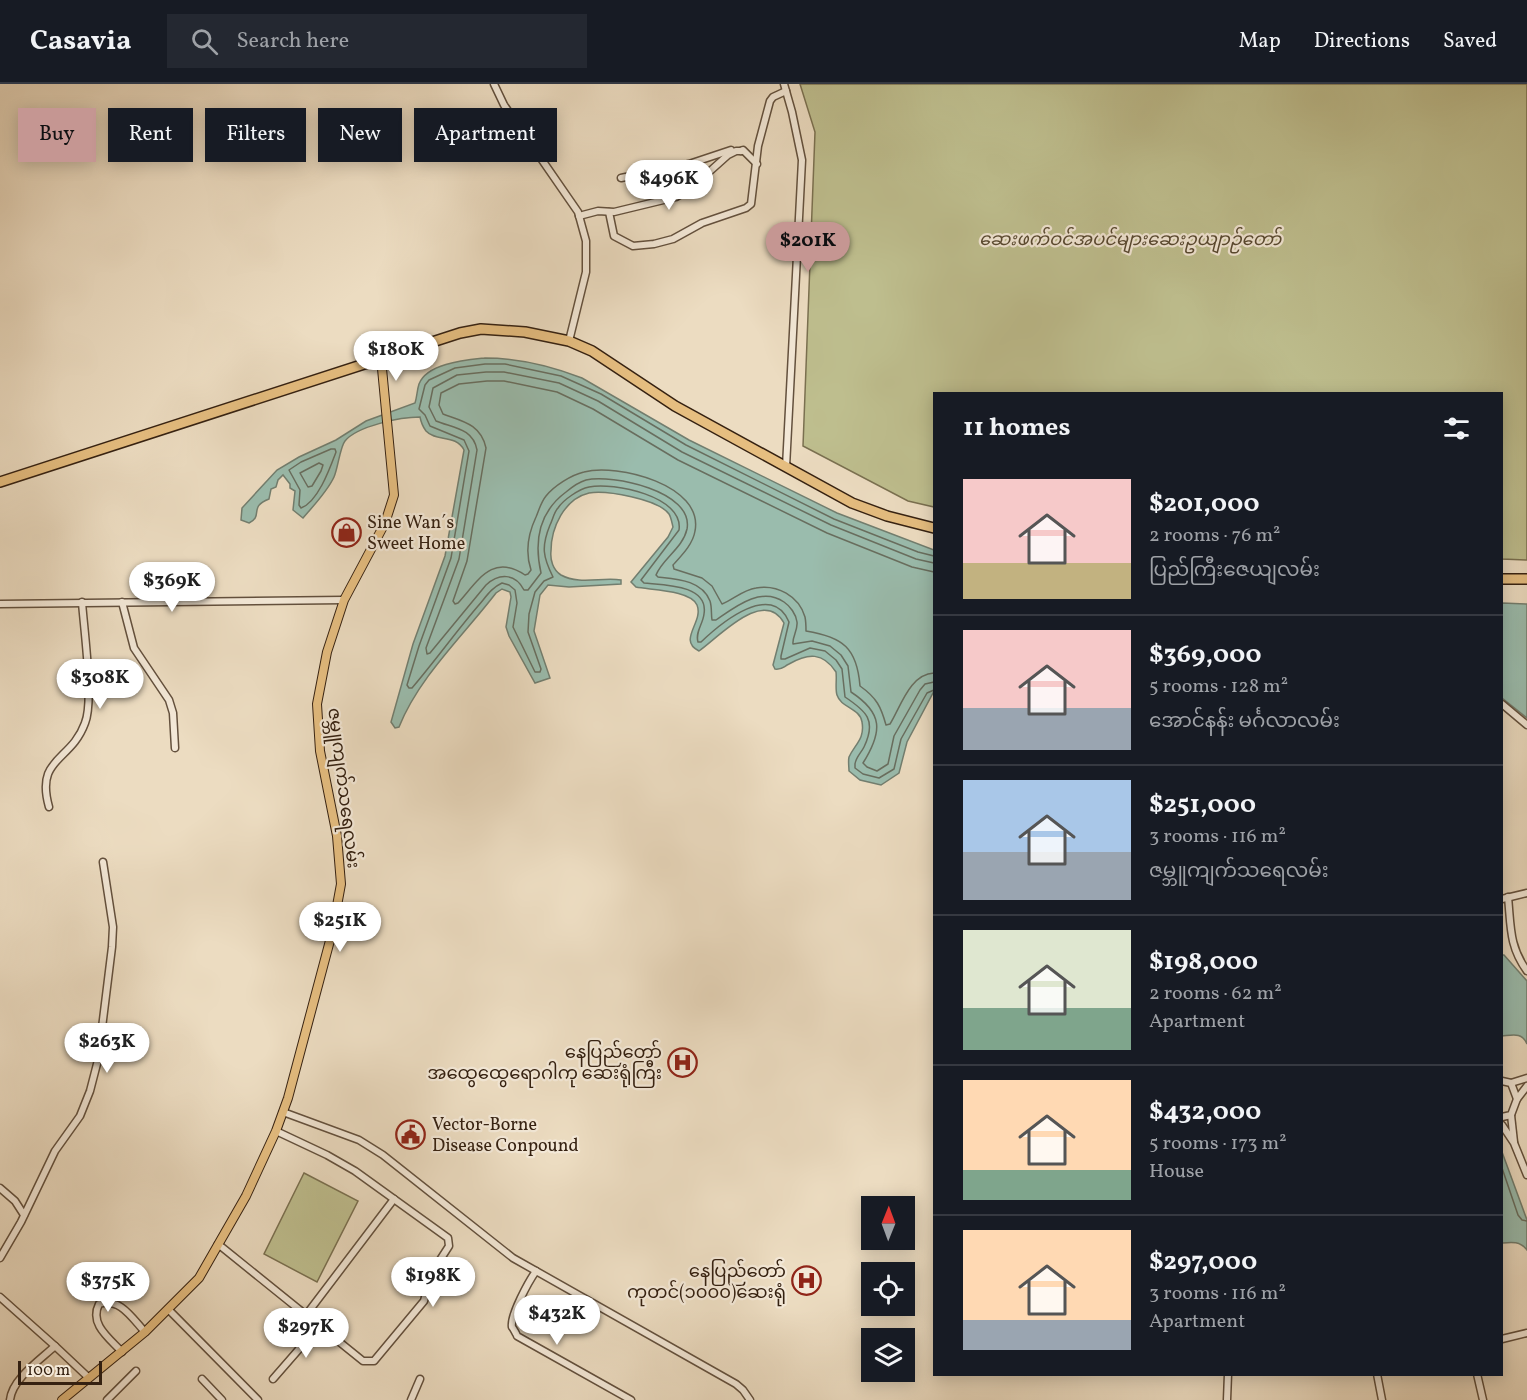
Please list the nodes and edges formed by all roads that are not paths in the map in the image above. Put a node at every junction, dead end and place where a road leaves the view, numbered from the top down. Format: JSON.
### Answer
{"nodes":[{"id":1,"x":494,"y":84,"type":"edge"},
{"id":2,"x":784,"y":84,"type":"edge"},
{"id":3,"x":786,"y":91,"type":"junction"},
{"id":4,"x":742,"y":151,"type":"junction"},
{"id":5,"x":757,"y":164,"type":"junction"},
{"id":6,"x":621,"y":178,"type":"dead end"},
{"id":7,"x":609,"y":212,"type":"junction"},
{"id":8,"x":579,"y":216,"type":"junction"},
{"id":9,"x":569,"y":341,"type":"junction"},
{"id":10,"x":381,"y":358,"type":"junction"},
{"id":11,"x":786,"y":467,"type":"junction"},
{"id":12,"x":0,"y":482,"type":"edge"},
{"id":13,"x":933,"y":528,"type":"edge"},
{"id":14,"x":1503,"y":579,"type":"edge"},
{"id":15,"x":1527,"y":579,"type":"edge"},
{"id":16,"x":344,"y":600,"type":"junction"},
{"id":17,"x":82,"y":602,"type":"junction"},
{"id":18,"x":122,"y":602,"type":"junction"},
{"id":19,"x":0,"y":604,"type":"edge"},
{"id":20,"x":1503,"y":705,"type":"edge"},
{"id":21,"x":1527,"y":725,"type":"edge"},
{"id":22,"x":175,"y":748,"type":"dead end"},
{"id":23,"x":49,"y":807,"type":"dead end"},
{"id":24,"x":102,"y":862,"type":"dead end"},
{"id":25,"x":1527,"y":893,"type":"edge"},
{"id":26,"x":1505,"y":898,"type":"edge"},
{"id":27,"x":1527,"y":972,"type":"edge"},
{"id":28,"x":1527,"y":1078,"type":"edge"},
{"id":29,"x":1503,"y":1081,"type":"edge"},
{"id":30,"x":1511,"y":1083,"type":"junction"},
{"id":31,"x":1527,"y":1086,"type":"edge"},
{"id":32,"x":1517,"y":1099,"type":"junction"},
{"id":33,"x":283,"y":1112,"type":"junction"},
{"id":34,"x":1511,"y":1115,"type":"junction"},
{"id":35,"x":1503,"y":1117,"type":"edge"},
{"id":36,"x":1503,"y":1126,"type":"edge"},
{"id":37,"x":276,"y":1131,"type":"junction"},
{"id":38,"x":1514,"y":1143,"type":"junction"},
{"id":39,"x":1527,"y":1175,"type":"edge"},
{"id":40,"x":0,"y":1188,"type":"edge"},
{"id":41,"x":394,"y":1199,"type":"junction"},
{"id":42,"x":24,"y":1215,"type":"junction"},
{"id":43,"x":218,"y":1245,"type":"junction"},
{"id":44,"x":0,"y":1258,"type":"edge"},
{"id":45,"x":536,"y":1271,"type":"junction"},
{"id":46,"x":0,"y":1297,"type":"edge"},
{"id":47,"x":168,"y":1309,"type":"junction"},
{"id":48,"x":306,"y":1315,"type":"junction"},
{"id":49,"x":312,"y":1320,"type":"junction"},
{"id":50,"x":145,"y":1332,"type":"junction"},
{"id":51,"x":1527,"y":1333,"type":"edge"},
{"id":52,"x":1503,"y":1339,"type":"edge"},
{"id":53,"x":55,"y":1346,"type":"junction"},
{"id":54,"x":122,"y":1352,"type":"junction"},
{"id":55,"x":136,"y":1371,"type":"dead end"},
{"id":56,"x":1228,"y":1376,"type":"edge"},
{"id":57,"x":1377,"y":1376,"type":"edge"},
{"id":58,"x":1477,"y":1376,"type":"edge"},
{"id":59,"x":89,"y":1378,"type":"junction"},
{"id":60,"x":202,"y":1379,"type":"dead end"},
{"id":61,"x":273,"y":1379,"type":"dead end"},
{"id":62,"x":420,"y":1379,"type":"dead end"},
{"id":63,"x":10,"y":1400,"type":"edge"},
{"id":64,"x":62,"y":1400,"type":"edge"},
{"id":65,"x":106,"y":1400,"type":"edge"},
{"id":66,"x":222,"y":1400,"type":"edge"},
{"id":67,"x":258,"y":1400,"type":"edge"},
{"id":68,"x":411,"y":1400,"type":"edge"},
{"id":69,"x":631,"y":1400,"type":"edge"},
{"id":70,"x":750,"y":1400,"type":"edge"},
{"id":71,"x":1227,"y":1400,"type":"edge"},
{"id":72,"x":1382,"y":1400,"type":"edge"},
{"id":73,"x":1483,"y":1400,"type":"edge"}],
"edges":[{"from":1,"to":8,"type":"street"},
{"from":2,"to":3,"type":"street"},
{"from":3,"to":5,"type":"street"},
{"from":3,"to":11,"type":"street"},
{"from":4,"to":5,"type":"street"},
{"from":4,"to":6,"type":"street"},
{"from":4,"to":7,"type":"street"},
{"from":5,"to":7,"type":"street"},
{"from":7,"to":8,"type":"street"},
{"from":8,"to":9,"type":"street"},
{"from":9,"to":10,"type":"highway"},
{"from":9,"to":11,"type":"highway"},
{"from":10,"to":12,"type":"highway"},
{"from":10,"to":16,"type":"main road","name":"ဇမ္ဘူကျက်သရေလမ်း"},
{"from":11,"to":13,"type":"highway"},
{"from":14,"to":15,"type":"highway"},
{"from":16,"to":18,"type":"street"},
{"from":16,"to":33,"type":"main road","name":"ဇမ္ဘူကျက်သရေလမ်း"},
{"from":17,"to":18,"type":"street"},
{"from":17,"to":19,"type":"street"},
{"from":17,"to":23,"type":"street"},
{"from":18,"to":22,"type":"street"},
{"from":20,"to":21,"type":"street"},
{"from":24,"to":42,"type":"street"},
{"from":25,"to":26,"type":"street"},
{"from":26,"to":27,"type":"street"},
{"from":28,"to":30,"type":"street"},
{"from":29,"to":30,"type":"street"},
{"from":30,"to":32,"type":"street"},
{"from":31,"to":32,"type":"street"},
{"from":32,"to":34,"type":"street"},
{"from":33,"to":37,"type":"main road","name":"ဇမ္ဘူကျက်သရေလမ်း"},
{"from":33,"to":45,"type":"street"},
{"from":34,"to":35,"type":"street"},
{"from":34,"to":38,"type":"street"},
{"from":36,"to":38,"type":"street"},
{"from":37,"to":41,"type":"street"},
{"from":37,"to":43,"type":"main road","name":"ဇမ္ဘူကျက်သရေလမ်း"},
{"from":38,"to":39,"type":"street"},
{"from":40,"to":42,"type":"street"},
{"from":41,"to":48,"type":"street"},
{"from":41,"to":49,"type":"street"},
{"from":42,"to":44,"type":"street"},
{"from":43,"to":47,"type":"main road","name":"ဇမ္ဘူကျက်သရေလမ်း"},
{"from":43,"to":48,"type":"street"},
{"from":45,"to":69,"type":"street"},
{"from":45,"to":70,"type":"street"},
{"from":46,"to":53,"type":"street"},
{"from":47,"to":50,"type":"main road","name":"ဇမ္ဘူကျက်သရေလမ်း"},
{"from":47,"to":67,"type":"street"},
{"from":48,"to":49,"type":"street"},
{"from":49,"to":61,"type":"street"},
{"from":50,"to":54,"type":"main road","name":"ဇမ္ဘူကျက်သရေလမ်း"},
{"from":50,"to":54,"type":"street"},
{"from":51,"to":52,"type":"street"},
{"from":53,"to":59,"type":"street"},
{"from":53,"to":63,"type":"street"},
{"from":54,"to":59,"type":"main road","name":"ဇမ္ဘူကျက်သရေလမ်း"},
{"from":55,"to":65,"type":"street"},
{"from":56,"to":71,"type":"street"},
{"from":57,"to":72,"type":"street"},
{"from":58,"to":73,"type":"street"},
{"from":59,"to":64,"type":"main road","name":"ဇမ္ဘူကျက်သရေလမ်း"},
{"from":60,"to":66,"type":"street"},
{"from":62,"to":68,"type":"street"}]}
